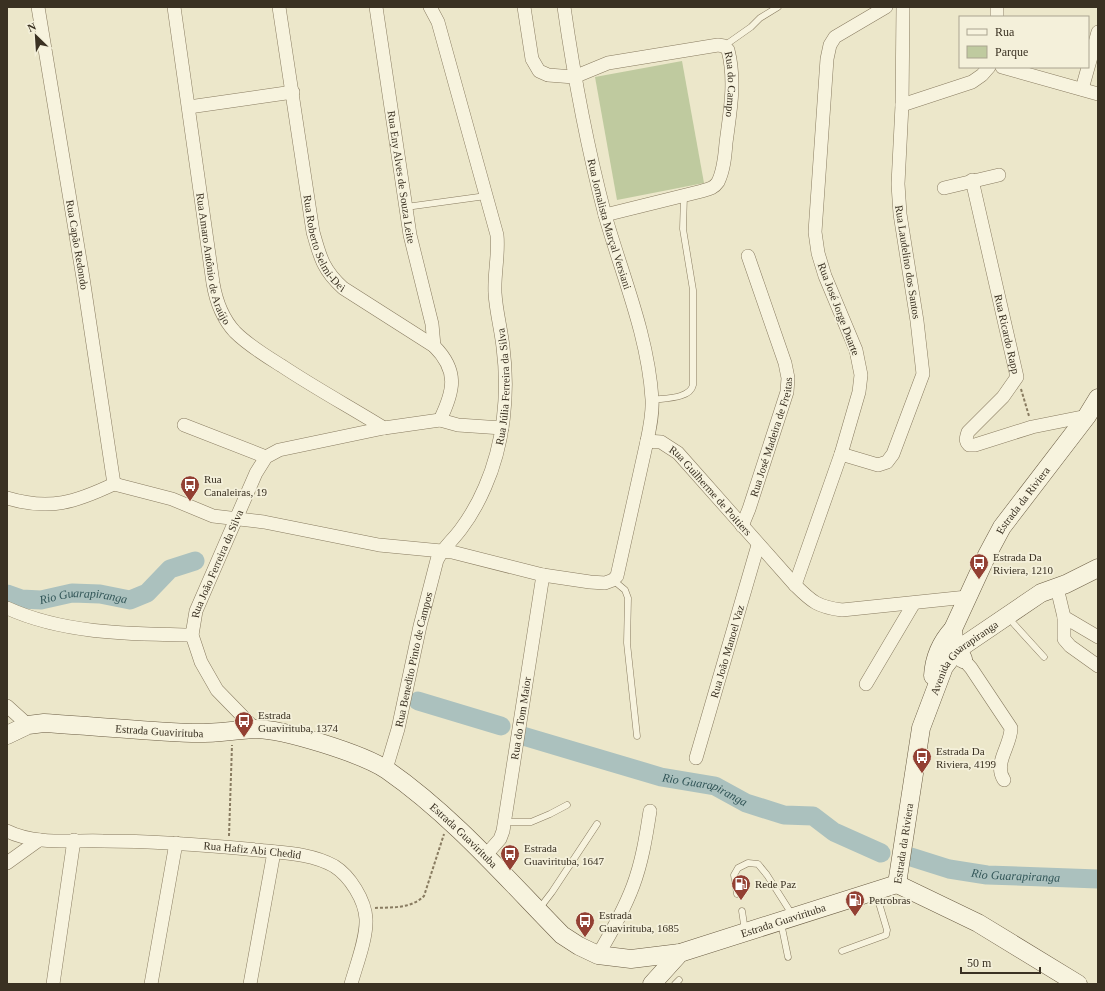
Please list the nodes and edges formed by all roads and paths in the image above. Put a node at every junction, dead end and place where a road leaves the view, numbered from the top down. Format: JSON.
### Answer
{"nodes":[{"id":1,"x":38,"y":7,"type":"edge"},
{"id":2,"x":174,"y":7,"type":"edge"},
{"id":3,"x":279,"y":7,"type":"edge"},
{"id":4,"x":376,"y":7,"type":"edge"},
{"id":5,"x":430,"y":7,"type":"edge"},
{"id":6,"x":524,"y":7,"type":"edge"},
{"id":7,"x":564,"y":7,"type":"edge"},
{"id":8,"x":778,"y":7,"type":"edge"},
{"id":9,"x":886,"y":7,"type":"edge"},
{"id":10,"x":903,"y":7,"type":"edge"},
{"id":11,"x":1098,"y":32,"type":"edge"},
{"id":12,"x":724,"y":46,"type":"junction"},
{"id":13,"x":1089,"y":64,"type":"edge"},
{"id":14,"x":988,"y":68,"type":"edge"},
{"id":15,"x":1006,"y":68,"type":"edge"},
{"id":16,"x":1088,"y":68,"type":"edge"},
{"id":17,"x":574,"y":77,"type":"junction"},
{"id":18,"x":1082,"y":89,"type":"junction"},
{"id":19,"x":293,"y":92,"type":"junction"},
{"id":20,"x":1098,"y":94,"type":"edge"},
{"id":21,"x":902,"y":105,"type":"junction"},
{"id":22,"x":189,"y":107,"type":"junction"},
{"id":23,"x":999,"y":175,"type":"dead end"},
{"id":24,"x":972,"y":180,"type":"junction"},
{"id":25,"x":944,"y":188,"type":"dead end"},
{"id":26,"x":684,"y":195,"type":"junction"},
{"id":27,"x":486,"y":196,"type":"junction"},
{"id":28,"x":406,"y":207,"type":"junction"},
{"id":29,"x":605,"y":215,"type":"junction"},
{"id":30,"x":748,"y":256,"type":"dead end"},
{"id":31,"x":434,"y":346,"type":"junction"},
{"id":32,"x":1017,"y":377,"type":"junction"},
{"id":33,"x":1098,"y":398,"type":"edge"},
{"id":34,"x":652,"y":400,"type":"junction"},
{"id":35,"x":1087,"y":416,"type":"junction"},
{"id":36,"x":440,"y":420,"type":"junction"},
{"id":37,"x":184,"y":425,"type":"dead end"},
{"id":38,"x":1032,"y":427,"type":"junction"},
{"id":39,"x":384,"y":428,"type":"junction"},
{"id":40,"x":502,"y":428,"type":"junction"},
{"id":41,"x":647,"y":441,"type":"junction"},
{"id":42,"x":841,"y":454,"type":"junction"},
{"id":43,"x":266,"y":457,"type":"junction"},
{"id":44,"x":114,"y":484,"type":"junction"},
{"id":45,"x":7,"y":498,"type":"edge"},
{"id":46,"x":235,"y":520,"type":"junction"},
{"id":47,"x":742,"y":526,"type":"junction"},
{"id":48,"x":758,"y":545,"type":"junction"},
{"id":49,"x":442,"y":551,"type":"junction"},
{"id":50,"x":1098,"y":568,"type":"edge"},
{"id":51,"x":543,"y":574,"type":"junction"},
{"id":52,"x":613,"y":580,"type":"junction"},
{"id":53,"x":795,"y":585,"type":"junction"},
{"id":54,"x":1062,"y":588,"type":"junction"},
{"id":55,"x":914,"y":603,"type":"junction"},
{"id":56,"x":964,"y":604,"type":"junction"},
{"id":57,"x":7,"y":608,"type":"edge"},
{"id":58,"x":1064,"y":617,"type":"junction"},
{"id":59,"x":1014,"y":624,"type":"junction"},
{"id":60,"x":953,"y":629,"type":"junction"},
{"id":61,"x":192,"y":635,"type":"junction"},
{"id":62,"x":1098,"y":637,"type":"edge"},
{"id":63,"x":965,"y":655,"type":"junction"},
{"id":64,"x":1044,"y":657,"type":"dead end"},
{"id":65,"x":1098,"y":666,"type":"edge"},
{"id":66,"x":866,"y":684,"type":"dead end"},
{"id":67,"x":932,"y":695,"type":"junction"},
{"id":68,"x":7,"y":706,"type":"edge"},
{"id":69,"x":28,"y":725,"type":"junction"},
{"id":70,"x":255,"y":729,"type":"junction"},
{"id":71,"x":233,"y":732,"type":"junction"},
{"id":72,"x":7,"y":735,"type":"edge"},
{"id":73,"x":637,"y":736,"type":"dead end"},
{"id":74,"x":696,"y":758,"type":"dead end"},
{"id":75,"x":386,"y":769,"type":"junction"},
{"id":76,"x":1004,"y":780,"type":"dead end"},
{"id":77,"x":567,"y":805,"type":"dead end"},
{"id":78,"x":650,"y":811,"type":"dead end"},
{"id":79,"x":448,"y":820,"type":"junction"},
{"id":80,"x":505,"y":822,"type":"junction"},
{"id":81,"x":597,"y":824,"type":"dead end"},
{"id":82,"x":7,"y":831,"type":"edge"},
{"id":83,"x":39,"y":840,"type":"junction"},
{"id":84,"x":74,"y":840,"type":"junction"},
{"id":85,"x":176,"y":843,"type":"junction"},
{"id":86,"x":228,"y":847,"type":"junction"},
{"id":87,"x":274,"y":852,"type":"junction"},
{"id":88,"x":486,"y":855,"type":"junction"},
{"id":89,"x":7,"y":863,"type":"edge"},
{"id":90,"x":897,"y":884,"type":"junction"},
{"id":91,"x":875,"y":892,"type":"junction"},
{"id":92,"x":737,"y":894,"type":"dead end"},
{"id":93,"x":364,"y":908,"type":"junction"},
{"id":94,"x":538,"y":910,"type":"junction"},
{"id":95,"x":742,"y":911,"type":"dead end"},
{"id":96,"x":787,"y":920,"type":"junction"},
{"id":97,"x":745,"y":933,"type":"junction"},
{"id":98,"x":842,"y":951,"type":"dead end"},
{"id":99,"x":680,"y":953,"type":"junction"},
{"id":100,"x":598,"y":955,"type":"junction"},
{"id":101,"x":788,"y":957,"type":"dead end"},
{"id":102,"x":53,"y":984,"type":"edge"},
{"id":103,"x":151,"y":984,"type":"edge"},
{"id":104,"x":250,"y":984,"type":"edge"},
{"id":105,"x":351,"y":984,"type":"edge"},
{"id":106,"x":652,"y":984,"type":"edge"},
{"id":107,"x":1078,"y":984,"type":"edge"}],
"edges":[{"from":1,"to":44,"type":"street","name":"Rua Capão Redondo"},
{"from":2,"to":22,"type":"street","name":"Rua Amaro Antônio de Araújo"},
{"from":3,"to":19,"type":"street","name":"Rua Roberto Selmi-Dei"},
{"from":4,"to":28,"type":"street","name":"Rua Eny Alves de Souza Leite"},
{"from":5,"to":27,"type":"street","name":"Rua Júlia Ferreira da Silva"},
{"from":6,"to":17,"type":"street"},
{"from":7,"to":17,"type":"street","name":"Rua Jornalista Marçal Versiani"},
{"from":8,"to":12,"type":"lane"},
{"from":9,"to":42,"type":"street","name":"Rua José Jorge Duarte"},
{"from":10,"to":21,"type":"street","name":"Rua Laudelino dos Santos"},
{"from":11,"to":13,"type":"street"},
{"from":12,"to":17,"type":"street","name":"Rua do Campo"},
{"from":12,"to":26,"type":"street","name":"Rua do Campo"},
{"from":14,"to":21,"type":"street"},
{"from":15,"to":18,"type":"street"},
{"from":16,"to":18,"type":"street"},
{"from":17,"to":29,"type":"street","name":"Rua Jornalista Marçal Versiani"},
{"from":18,"to":20,"type":"street"},
{"from":19,"to":22,"type":"street"},
{"from":19,"to":31,"type":"street","name":"Rua Roberto Selmi-Dei"},
{"from":21,"to":42,"type":"street","name":"Rua Laudelino dos Santos"},
{"from":22,"to":39,"type":"street","name":"Rua Amaro Antônio de Araújo"},
{"from":23,"to":24,"type":"street"},
{"from":24,"to":25,"type":"street"},
{"from":24,"to":32,"type":"street","name":"Rua Ricardo Rapp"},
{"from":26,"to":29,"type":"street","name":"Rua do Campo"},
{"from":26,"to":34,"type":"lane"},
{"from":27,"to":28,"type":"lane"},
{"from":27,"to":40,"type":"street","name":"Rua Júlia Ferreira da Silva"},
{"from":28,"to":31,"type":"street","name":"Rua Eny Alves de Souza Leite"},
{"from":29,"to":34,"type":"street","name":"Rua Jornalista Marçal Versiani"},
{"from":30,"to":47,"type":"street","name":"Rua José Madeira de Freitas"},
{"from":31,"to":36,"type":"street","name":"Rua Roberto Selmi-Dei"},
{"from":32,"to":38,"type":"path"},
{"from":32,"to":38,"type":"street","name":"Rua Ricardo Rapp"},
{"from":33,"to":35,"type":"street","name":"Estrada da Riviera"},
{"from":34,"to":41,"type":"street","name":"Rua Jornalista Marçal Versiani"},
{"from":35,"to":38,"type":"street","name":"Rua Ricardo Rapp"},
{"from":35,"to":56,"type":"street","name":"Estrada da Riviera"},
{"from":36,"to":39,"type":"street"},
{"from":36,"to":40,"type":"street"},
{"from":37,"to":43,"type":"street"},
{"from":39,"to":43,"type":"street"},
{"from":40,"to":49,"type":"street","name":"Rua Júlia Ferreira da Silva"},
{"from":41,"to":47,"type":"street","name":"Rua Guilherme de Poitiers"},
{"from":41,"to":52,"type":"street"},
{"from":42,"to":53,"type":"street","name":"Rua José Jorge Duarte"},
{"from":43,"to":46,"type":"street","name":"Rua João Ferreira da Silva"},
{"from":44,"to":45,"type":"street"},
{"from":44,"to":46,"type":"street"},
{"from":46,"to":49,"type":"street"},
{"from":46,"to":61,"type":"street","name":"Rua João Ferreira da Silva"},
{"from":47,"to":48,"type":"street","name":"Rua Guilherme de Poitiers"},
{"from":48,"to":53,"type":"street","name":"Rua Guilherme de Poitiers"},
{"from":48,"to":74,"type":"street","name":"Rua João Manoel Vaz"},
{"from":49,"to":51,"type":"street"},
{"from":49,"to":75,"type":"street","name":"Rua Benedito Pinto de Campos"},
{"from":50,"to":54,"type":"street","name":"Avenida Guarapiranga"},
{"from":51,"to":52,"type":"street"},
{"from":51,"to":80,"type":"street","name":"Rua do Tom Maior"},
{"from":52,"to":73,"type":"lane"},
{"from":53,"to":55,"type":"street","name":"Rua Guilherme de Poitiers"},
{"from":54,"to":58,"type":"street"},
{"from":54,"to":59,"type":"street","name":"Avenida Guarapiranga"},
{"from":54,"to":63,"type":"street","name":"Avenida Guarapiranga"},
{"from":55,"to":56,"type":"street","name":"Rua Guilherme de Poitiers"},
{"from":55,"to":66,"type":"street"},
{"from":56,"to":60,"type":"street","name":"Estrada da Riviera"},
{"from":56,"to":63,"type":"street","name":"Estrada da Riviera"},
{"from":57,"to":61,"type":"street"},
{"from":58,"to":62,"type":"street"},
{"from":58,"to":65,"type":"street"},
{"from":59,"to":63,"type":"street","name":"Avenida Guarapiranga"},
{"from":59,"to":64,"type":"lane"},
{"from":60,"to":63,"type":"street"},
{"from":60,"to":67,"type":"street","name":"Estrada da Riviera"},
{"from":61,"to":70,"type":"street","name":"Rua João Ferreira da Silva"},
{"from":63,"to":67,"type":"street","name":"Avenida Guarapiranga"},
{"from":63,"to":76,"type":"street"},
{"from":67,"to":90,"type":"street","name":"Estrada da Riviera"},
{"from":68,"to":69,"type":"street"},
{"from":69,"to":71,"type":"street","name":"Estrada Guavirituba"},
{"from":69,"to":72,"type":"street","name":"Estrada Guavirituba"},
{"from":70,"to":71,"type":"street","name":"Estrada Guavirituba"},
{"from":70,"to":75,"type":"street","name":"Estrada Guavirituba"},
{"from":71,"to":86,"type":"path"},
{"from":75,"to":79,"type":"street","name":"Estrada Guavirituba"},
{"from":77,"to":80,"type":"lane"},
{"from":78,"to":100,"type":"street"},
{"from":79,"to":88,"type":"street","name":"Estrada Guavirituba"},
{"from":79,"to":93,"type":"path"},
{"from":80,"to":88,"type":"street","name":"Rua do Tom Maior"},
{"from":81,"to":94,"type":"lane"},
{"from":82,"to":83,"type":"street","name":"Rua Hafiz Abi Chedid"},
{"from":83,"to":84,"type":"street","name":"Rua Hafiz Abi Chedid"},
{"from":83,"to":89,"type":"street"},
{"from":84,"to":85,"type":"street","name":"Rua Hafiz Abi Chedid"},
{"from":84,"to":102,"type":"street"},
{"from":85,"to":86,"type":"street","name":"Rua Hafiz Abi Chedid"},
{"from":85,"to":103,"type":"street"},
{"from":86,"to":87,"type":"street","name":"Rua Hafiz Abi Chedid"},
{"from":87,"to":93,"type":"street","name":"Rua Hafiz Abi Chedid"},
{"from":87,"to":104,"type":"street"},
{"from":88,"to":94,"type":"street","name":"Estrada Guavirituba"},
{"from":90,"to":91,"type":"street","name":"Estrada Guavirituba"},
{"from":90,"to":107,"type":"street","name":"Estrada da Riviera"},
{"from":91,"to":96,"type":"street","name":"Estrada Guavirituba"},
{"from":91,"to":98,"type":"lane"},
{"from":92,"to":96,"type":"lane"},
{"from":93,"to":105,"type":"street","name":"Rua Hafiz Abi Chedid"},
{"from":94,"to":100,"type":"street","name":"Estrada Guavirituba"},
{"from":95,"to":97,"type":"lane"},
{"from":96,"to":97,"type":"street","name":"Estrada Guavirituba"},
{"from":96,"to":101,"type":"lane"},
{"from":97,"to":99,"type":"street","name":"Estrada Guavirituba"},
{"from":99,"to":100,"type":"street","name":"Estrada Guavirituba"},
{"from":99,"to":106,"type":"street"}]}
